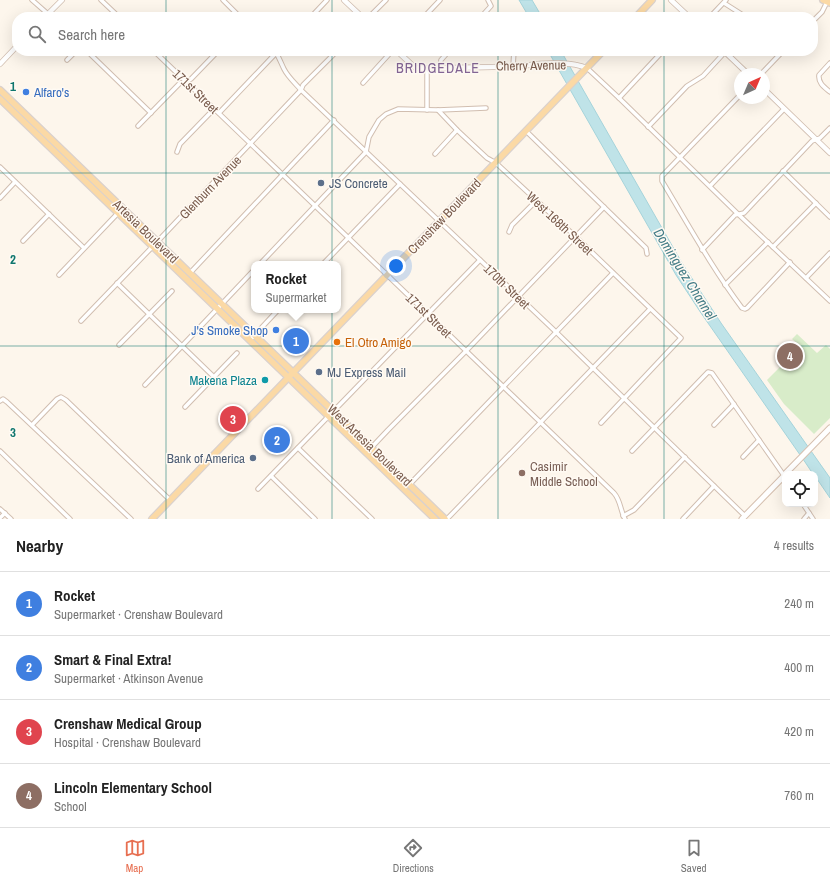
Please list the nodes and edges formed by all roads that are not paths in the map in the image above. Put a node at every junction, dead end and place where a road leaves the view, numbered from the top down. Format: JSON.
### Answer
{"nodes":[{"id":1,"x":32,"y":0,"type":"edge"},
{"id":2,"x":62,"y":0,"type":"edge"},
{"id":3,"x":101,"y":0,"type":"edge"},
{"id":4,"x":223,"y":0,"type":"edge"},
{"id":5,"x":327,"y":0,"type":"edge"},
{"id":6,"x":344,"y":0,"type":"edge"},
{"id":7,"x":386,"y":0,"type":"edge"},
{"id":8,"x":440,"y":0,"type":"edge"},
{"id":9,"x":488,"y":0,"type":"edge"},
{"id":10,"x":652,"y":0,"type":"edge"},
{"id":11,"x":671,"y":0,"type":"edge"},
{"id":12,"x":725,"y":1,"type":"edge"},
{"id":13,"x":827,"y":2,"type":"edge"},
{"id":14,"x":42,"y":12,"type":"edge"},
{"id":15,"x":50,"y":12,"type":"edge"},
{"id":16,"x":113,"y":12,"type":"edge"},
{"id":17,"x":235,"y":12,"type":"edge"},
{"id":18,"x":315,"y":12,"type":"edge"},
{"id":19,"x":357,"y":12,"type":"edge"},
{"id":20,"x":375,"y":12,"type":"edge"},
{"id":21,"x":429,"y":12,"type":"edge"},
{"id":22,"x":486,"y":12,"type":"edge"},
{"id":23,"x":641,"y":12,"type":"edge"},
{"id":24,"x":684,"y":12,"type":"edge"},
{"id":25,"x":715,"y":12,"type":"edge"},
{"id":26,"x":739,"y":12,"type":"edge"},
{"id":27,"x":818,"y":16,"type":"edge"},
{"id":28,"x":12,"y":51,"type":"edge"},
{"id":29,"x":71,"y":56,"type":"edge"},
{"id":30,"x":93,"y":56,"type":"edge"},
{"id":31,"x":161,"y":56,"type":"edge"},
{"id":32,"x":213,"y":56,"type":"edge"},
{"id":33,"x":272,"y":56,"type":"edge"},
{"id":34,"x":279,"y":56,"type":"edge"},
{"id":35,"x":331,"y":56,"type":"edge"},
{"id":36,"x":387,"y":56,"type":"edge"},
{"id":37,"x":402,"y":56,"type":"edge"},
{"id":38,"x":445,"y":56,"type":"edge"},
{"id":39,"x":514,"y":56,"type":"edge"},
{"id":40,"x":598,"y":56,"type":"edge"},
{"id":41,"x":658,"y":56,"type":"edge"},
{"id":42,"x":721,"y":56,"type":"edge"},
{"id":43,"x":729,"y":56,"type":"edge"},
{"id":44,"x":778,"y":56,"type":"edge"},
{"id":45,"x":67,"y":60,"type":"dead end"},
{"id":46,"x":830,"y":63,"type":"edge"},
{"id":47,"x":0,"y":64,"type":"edge"},
{"id":48,"x":513,"y":66,"type":"junction"},
{"id":49,"x":440,"y":67,"type":"junction"},
{"id":50,"x":427,"y":68,"type":"junction"},
{"id":51,"x":587,"y":68,"type":"junction"},
{"id":52,"x":742,"y":68,"type":"edge"},
{"id":53,"x":767,"y":68,"type":"edge"},
{"id":54,"x":186,"y":82,"type":"junction"},
{"id":55,"x":363,"y":83,"type":"dead end"},
{"id":56,"x":0,"y":90,"type":"edge"},
{"id":57,"x":301,"y":90,"type":"junction"},
{"id":58,"x":830,"y":92,"type":"edge"},
{"id":59,"x":770,"y":95,"type":"edge"},
{"id":60,"x":619,"y":98,"type":"junction"},
{"id":61,"x":0,"y":99,"type":"edge"},
{"id":62,"x":734,"y":101,"type":"edge"},
{"id":63,"x":486,"y":108,"type":"dead end"},
{"id":64,"x":214,"y":109,"type":"junction"},
{"id":65,"x":784,"y":109,"type":"junction"},
{"id":66,"x":427,"y":110,"type":"junction"},
{"id":67,"x":438,"y":110,"type":"junction"},
{"id":68,"x":151,"y":113,"type":"junction"},
{"id":69,"x":218,"y":113,"type":"junction"},
{"id":70,"x":334,"y":120,"type":"junction"},
{"id":71,"x":138,"y":126,"type":"dead end"},
{"id":72,"x":648,"y":126,"type":"junction"},
{"id":73,"x":830,"y":128,"type":"edge"},
{"id":74,"x":457,"y":130,"type":"junction"},
{"id":75,"x":526,"y":130,"type":"junction"},
{"id":76,"x":817,"y":140,"type":"junction"},
{"id":77,"x":251,"y":144,"type":"junction"},
{"id":78,"x":177,"y":152,"type":"dead end"},
{"id":79,"x":366,"y":152,"type":"junction"},
{"id":80,"x":830,"y":153,"type":"edge"},
{"id":81,"x":435,"y":154,"type":"dead end"},
{"id":82,"x":680,"y":157,"type":"junction"},
{"id":83,"x":496,"y":163,"type":"junction"},
{"id":84,"x":0,"y":167,"type":"edge"},
{"id":85,"x":783,"y":171,"type":"junction"},
{"id":86,"x":283,"y":175,"type":"junction"},
{"id":87,"x":15,"y":182,"type":"junction"},
{"id":88,"x":400,"y":184,"type":"junction"},
{"id":89,"x":710,"y":186,"type":"junction"},
{"id":90,"x":0,"y":198,"type":"edge"},
{"id":91,"x":536,"y":201,"type":"junction"},
{"id":92,"x":816,"y":203,"type":"junction"},
{"id":93,"x":315,"y":206,"type":"junction"},
{"id":94,"x":604,"y":207,"type":"junction"},
{"id":95,"x":118,"y":213,"type":"junction"},
{"id":96,"x":49,"y":214,"type":"junction"},
{"id":97,"x":738,"y":214,"type":"junction"},
{"id":98,"x":830,"y":217,"type":"edge"},
{"id":99,"x":439,"y":221,"type":"junction"},
{"id":100,"x":510,"y":232,"type":"dead end"},
{"id":101,"x":348,"y":237,"type":"junction"},
{"id":102,"x":576,"y":237,"type":"junction"},
{"id":103,"x":23,"y":241,"type":"dead end"},
{"id":104,"x":768,"y":242,"type":"junction"},
{"id":105,"x":155,"y":244,"type":"junction"},
{"id":106,"x":773,"y":247,"type":"junction"},
{"id":107,"x":84,"y":248,"type":"junction"},
{"id":108,"x":702,"y":250,"type":"junction"},
{"id":109,"x":830,"y":253,"type":"edge"},
{"id":110,"x":647,"y":254,"type":"dead end"},
{"id":111,"x":480,"y":260,"type":"junction"},
{"id":112,"x":263,"y":261,"type":"edge"},
{"id":113,"x":326,"y":261,"type":"edge"},
{"id":114,"x":790,"y":262,"type":"junction"},
{"id":115,"x":190,"y":273,"type":"junction"},
{"id":116,"x":251,"y":273,"type":"edge"},
{"id":117,"x":613,"y":273,"type":"junction"},
{"id":118,"x":58,"y":275,"type":"dead end"},
{"id":119,"x":387,"y":275,"type":"junction"},
{"id":120,"x":806,"y":278,"type":"junction"},
{"id":121,"x":117,"y":283,"type":"junction"},
{"id":122,"x":725,"y":285,"type":"junction"},
{"id":123,"x":172,"y":291,"type":"dead end"},
{"id":124,"x":518,"y":296,"type":"junction"},
{"id":125,"x":830,"y":301,"type":"edge"},
{"id":126,"x":222,"y":304,"type":"junction"},
{"id":127,"x":218,"y":309,"type":"junction"},
{"id":128,"x":650,"y":309,"type":"junction"},
{"id":129,"x":275,"y":313,"type":"edge"},
{"id":130,"x":149,"y":314,"type":"junction"},
{"id":131,"x":428,"y":314,"type":"junction"},
{"id":132,"x":81,"y":321,"type":"dead end"},
{"id":133,"x":556,"y":332,"type":"junction"},
{"id":134,"x":254,"y":335,"type":"junction"},
{"id":135,"x":250,"y":340,"type":"junction"},
{"id":136,"x":119,"y":346,"type":"dead end"},
{"id":137,"x":182,"y":346,"type":"junction"},
{"id":138,"x":466,"y":351,"type":"junction"},
{"id":139,"x":237,"y":353,"type":"dead end"},
{"id":140,"x":593,"y":368,"type":"junction"},
{"id":141,"x":293,"y":372,"type":"junction"},
{"id":142,"x":214,"y":377,"type":"junction"},
{"id":143,"x":288,"y":378,"type":"junction"},
{"id":144,"x":146,"y":384,"type":"dead end"},
{"id":145,"x":503,"y":387,"type":"junction"},
{"id":146,"x":624,"y":398,"type":"junction"},
{"id":147,"x":2,"y":400,"type":"edge"},
{"id":148,"x":734,"y":404,"type":"junction"},
{"id":149,"x":184,"y":407,"type":"dead end"},
{"id":150,"x":334,"y":411,"type":"junction"},
{"id":151,"x":328,"y":416,"type":"junction"},
{"id":152,"x":540,"y":422,"type":"junction"},
{"id":153,"x":601,"y":423,"type":"dead end"},
{"id":154,"x":32,"y":425,"type":"junction"},
{"id":155,"x":714,"y":425,"type":"dead end"},
{"id":156,"x":654,"y":428,"type":"junction"},
{"id":157,"x":828,"y":429,"type":"edge"},
{"id":158,"x":830,"y":436,"type":"edge"},
{"id":159,"x":759,"y":440,"type":"junction"},
{"id":160,"x":298,"y":448,"type":"junction"},
{"id":161,"x":371,"y":448,"type":"junction"},
{"id":162,"x":0,"y":451,"type":"edge"},
{"id":163,"x":632,"y":451,"type":"dead end"},
{"id":164,"x":684,"y":457,"type":"junction"},
{"id":165,"x":743,"y":457,"type":"dead end"},
{"id":166,"x":782,"y":471,"type":"edge"},
{"id":167,"x":789,"y":471,"type":"edge"},
{"id":168,"x":271,"y":476,"type":"junction"},
{"id":169,"x":782,"y":478,"type":"edge"},
{"id":170,"x":410,"y":484,"type":"junction"},
{"id":171,"x":714,"y":486,"type":"junction"},
{"id":172,"x":258,"y":489,"type":"dead end"},
{"id":173,"x":170,"y":500,"type":"junction"},
{"id":174,"x":805,"y":507,"type":"edge"},
{"id":175,"x":0,"y":508,"type":"edge"},
{"id":176,"x":5,"y":513,"type":"junction"},
{"id":177,"x":809,"y":514,"type":"junction"},
{"id":178,"x":624,"y":517,"type":"edge"},
{"id":179,"x":743,"y":517,"type":"edge"},
{"id":180,"x":0,"y":518,"type":"edge"},
{"id":181,"x":11,"y":519,"type":"edge"},
{"id":182,"x":70,"y":519,"type":"edge"},
{"id":183,"x":131,"y":519,"type":"edge"},
{"id":184,"x":152,"y":519,"type":"edge"},
{"id":185,"x":316,"y":519,"type":"edge"},
{"id":186,"x":372,"y":519,"type":"edge"},
{"id":187,"x":435,"y":519,"type":"edge"},
{"id":188,"x":446,"y":519,"type":"edge"},
{"id":189,"x":683,"y":519,"type":"edge"},
{"id":190,"x":804,"y":519,"type":"edge"},
{"id":191,"x":813,"y":519,"type":"edge"}],
"edges":[{"from":1,"to":14,"type":"street"},
{"from":2,"to":15,"type":"street"},
{"from":3,"to":16,"type":"street"},
{"from":4,"to":17,"type":"street"},
{"from":5,"to":18,"type":"street"},
{"from":6,"to":19,"type":"street"},
{"from":7,"to":20,"type":"street"},
{"from":8,"to":21,"type":"street"},
{"from":9,"to":22,"type":"street"},
{"from":10,"to":23,"type":"main road"},
{"from":11,"to":24,"type":"street"},
{"from":12,"to":25,"type":"street"},
{"from":12,"to":26,"type":"street"},
{"from":13,"to":27,"type":"street"},
{"from":28,"to":47,"type":"street"},
{"from":29,"to":45,"type":"street"},
{"from":30,"to":68,"type":"street"},
{"from":31,"to":54,"type":"street","name":"171st Street"},
{"from":32,"to":54,"type":"street"},
{"from":33,"to":69,"type":"street"},
{"from":34,"to":57,"type":"street","name":"170th Street"},
{"from":35,"to":57,"type":"street","name":"Glenburn Avenue"},
{"from":36,"to":55,"type":"street"},
{"from":37,"to":50,"type":"street"},
{"from":38,"to":49,"type":"street"},
{"from":39,"to":48,"type":"street"},
{"from":40,"to":51,"type":"main road","name":"Crenshaw Boulevard"},
{"from":41,"to":60,"type":"street"},
{"from":42,"to":72,"type":"street"},
{"from":43,"to":52,"type":"street"},
{"from":44,"to":53,"type":"street"},
{"from":46,"to":58,"type":"street"},
{"from":48,"to":49,"type":"street","name":"Cherry Avenue"},
{"from":48,"to":51,"type":"street","name":"Cherry Avenue"},
{"from":49,"to":50,"type":"street","name":"Cherry Avenue"},
{"from":50,"to":66,"type":"street"},
{"from":51,"to":60,"type":"street"},
{"from":51,"to":75,"type":"main road","name":"Crenshaw Boulevard"},
{"from":54,"to":64,"type":"street","name":"171st Street"},
{"from":54,"to":68,"type":"street"},
{"from":56,"to":105,"type":"main road","name":"Artesia Boulevard"},
{"from":57,"to":70,"type":"street","name":"170th Street"},
{"from":57,"to":77,"type":"street","name":"Glenburn Avenue"},
{"from":59,"to":65,"type":"street"},
{"from":60,"to":72,"type":"street"},
{"from":61,"to":95,"type":"main road","name":"Artesia Boulevard"},
{"from":62,"to":82,"type":"street"},
{"from":63,"to":67,"type":"street"},
{"from":64,"to":69,"type":"street","name":"171st Street"},
{"from":64,"to":78,"type":"street"},
{"from":65,"to":76,"type":"street"},
{"from":65,"to":89,"type":"street"},
{"from":66,"to":67,"type":"street"},
{"from":66,"to":79,"type":"street"},
{"from":67,"to":74,"type":"street","name":"West 168th Street"},
{"from":68,"to":71,"type":"street"},
{"from":69,"to":77,"type":"street","name":"171st Street"},
{"from":70,"to":79,"type":"street","name":"170th Street"},
{"from":70,"to":86,"type":"street"},
{"from":72,"to":82,"type":"street"},
{"from":73,"to":76,"type":"street"},
{"from":74,"to":81,"type":"street"},
{"from":74,"to":83,"type":"street","name":"West 168th Street"},
{"from":75,"to":83,"type":"main road","name":"Crenshaw Boulevard"},
{"from":75,"to":94,"type":"street"},
{"from":76,"to":80,"type":"street"},
{"from":76,"to":85,"type":"street"},
{"from":77,"to":86,"type":"street","name":"171st Street"},
{"from":77,"to":105,"type":"street","name":"Glenburn Avenue"},
{"from":79,"to":88,"type":"street","name":"170th Street"},
{"from":79,"to":93,"type":"street"},
{"from":82,"to":89,"type":"street"},
{"from":82,"to":108,"type":"street"},
{"from":83,"to":91,"type":"street","name":"West 168th Street"},
{"from":83,"to":99,"type":"main road","name":"Crenshaw Boulevard"},
{"from":84,"to":87,"type":"street"},
{"from":85,"to":92,"type":"street"},
{"from":85,"to":97,"type":"street"},
{"from":86,"to":93,"type":"street","name":"171st Street"},
{"from":86,"to":115,"type":"street"},
{"from":87,"to":90,"type":"street"},
{"from":87,"to":96,"type":"street"},
{"from":88,"to":99,"type":"street","name":"170th Street"},
{"from":88,"to":101,"type":"street"},
{"from":89,"to":97,"type":"street"},
{"from":91,"to":100,"type":"street"},
{"from":91,"to":102,"type":"street","name":"West 168th Street"},
{"from":92,"to":98,"type":"street"},
{"from":92,"to":106,"type":"street"},
{"from":93,"to":101,"type":"street","name":"171st Street"},
{"from":93,"to":112,"type":"street"},
{"from":94,"to":102,"type":"street"},
{"from":94,"to":110,"type":"street"},
{"from":95,"to":105,"type":"main road","name":"Artesia Boulevard"},
{"from":95,"to":107,"type":"street"},
{"from":96,"to":103,"type":"street"},
{"from":96,"to":107,"type":"street"},
{"from":97,"to":104,"type":"street"},
{"from":97,"to":108,"type":"street"},
{"from":99,"to":111,"type":"street","name":"170th Street"},
{"from":99,"to":119,"type":"main road","name":"Crenshaw Boulevard"},
{"from":101,"to":113,"type":"street"},
{"from":101,"to":119,"type":"street","name":"171st Street"},
{"from":102,"to":117,"type":"street","name":"West 168th Street"},
{"from":102,"to":124,"type":"street"},
{"from":104,"to":106,"type":"street"},
{"from":104,"to":122,"type":"street"},
{"from":105,"to":115,"type":"main road","name":"Artesia Boulevard"},
{"from":105,"to":121,"type":"street","name":"Glenburn Avenue"},
{"from":105,"to":127,"type":"main road","name":"Artesia Boulevard"},
{"from":106,"to":114,"type":"street"},
{"from":107,"to":118,"type":"street"},
{"from":108,"to":122,"type":"street"},
{"from":109,"to":120,"type":"street"},
{"from":111,"to":124,"type":"street","name":"170th Street"},
{"from":111,"to":131,"type":"street"},
{"from":114,"to":120,"type":"street"},
{"from":114,"to":122,"type":"street"},
{"from":115,"to":126,"type":"main road","name":"Artesia Boulevard"},
{"from":116,"to":126,"type":"street"},
{"from":117,"to":128,"type":"street","name":"West 168th Street"},
{"from":117,"to":133,"type":"street"},
{"from":119,"to":131,"type":"street","name":"171st Street"},
{"from":119,"to":141,"type":"main road","name":"Crenshaw Boulevard"},
{"from":120,"to":125,"type":"street"},
{"from":121,"to":130,"type":"street"},
{"from":121,"to":132,"type":"street","name":"Glenburn Avenue"},
{"from":123,"to":130,"type":"street"},
{"from":124,"to":133,"type":"street","name":"170th Street"},
{"from":124,"to":138,"type":"street"},
{"from":126,"to":127,"type":"street"},
{"from":126,"to":134,"type":"main road","name":"Artesia Boulevard"},
{"from":127,"to":135,"type":"main road","name":"Artesia Boulevard"},
{"from":127,"to":137,"type":"street"},
{"from":128,"to":140,"type":"street"},
{"from":128,"to":146,"type":"street","name":"West 168th Street"},
{"from":129,"to":134,"type":"street"},
{"from":130,"to":136,"type":"street"},
{"from":130,"to":137,"type":"street"},
{"from":131,"to":138,"type":"street","name":"171st Street"},
{"from":131,"to":150,"type":"street"},
{"from":133,"to":140,"type":"street","name":"170th Street"},
{"from":133,"to":145,"type":"street"},
{"from":134,"to":135,"type":"street"},
{"from":134,"to":141,"type":"main road","name":"Artesia Boulevard"},
{"from":135,"to":143,"type":"main road","name":"Artesia Boulevard"},
{"from":137,"to":142,"type":"street"},
{"from":137,"to":144,"type":"street"},
{"from":138,"to":145,"type":"street","name":"171st Street"},
{"from":138,"to":161,"type":"street"},
{"from":139,"to":142,"type":"street"},
{"from":140,"to":146,"type":"street","name":"170th Street"},
{"from":140,"to":152,"type":"street"},
{"from":141,"to":143,"type":"main road","name":"Crenshaw Boulevard"},
{"from":141,"to":150,"type":"main road","name":"West Artesia Boulevard"},
{"from":142,"to":149,"type":"street"},
{"from":143,"to":151,"type":"main road","name":"West Artesia Boulevard"},
{"from":143,"to":173,"type":"main road","name":"Crenshaw Boulevard"},
{"from":145,"to":152,"type":"street","name":"171st Street"},
{"from":145,"to":170,"type":"street"},
{"from":146,"to":153,"type":"street"},
{"from":146,"to":156,"type":"street","name":"170th Street"},
{"from":147,"to":154,"type":"street"},
{"from":148,"to":155,"type":"street"},
{"from":148,"to":156,"type":"street"},
{"from":148,"to":159,"type":"street"},
{"from":150,"to":151,"type":"street"},
{"from":150,"to":161,"type":"main road","name":"West Artesia Boulevard"},
{"from":151,"to":160,"type":"street"},
{"from":151,"to":187,"type":"main road","name":"West Artesia Boulevard"},
{"from":152,"to":178,"type":"street","name":"171st Street"},
{"from":152,"to":188,"type":"street"},
{"from":154,"to":173,"type":"street"},
{"from":154,"to":183,"type":"street"},
{"from":156,"to":163,"type":"street"},
{"from":156,"to":164,"type":"street","name":"170th Street"},
{"from":157,"to":158,"type":"street"},
{"from":157,"to":167,"type":"main road"},
{"from":159,"to":165,"type":"street"},
{"from":159,"to":166,"type":"street"},
{"from":160,"to":168,"type":"street"},
{"from":160,"to":186,"type":"street"},
{"from":161,"to":170,"type":"main road","name":"West Artesia Boulevard"},
{"from":162,"to":182,"type":"street"},
{"from":164,"to":171,"type":"street","name":"170th Street"},
{"from":164,"to":178,"type":"street"},
{"from":168,"to":172,"type":"street"},
{"from":168,"to":185,"type":"street"},
{"from":169,"to":179,"type":"main road"},
{"from":170,"to":188,"type":"main road","name":"West Artesia Boulevard"},
{"from":171,"to":179,"type":"street","name":"170th Street"},
{"from":171,"to":189,"type":"street"},
{"from":173,"to":184,"type":"main road","name":"Crenshaw Boulevard"},
{"from":174,"to":177,"type":"street"},
{"from":175,"to":176,"type":"street"},
{"from":176,"to":180,"type":"street"},
{"from":176,"to":181,"type":"street"},
{"from":177,"to":190,"type":"street"},
{"from":177,"to":191,"type":"street"}]}
